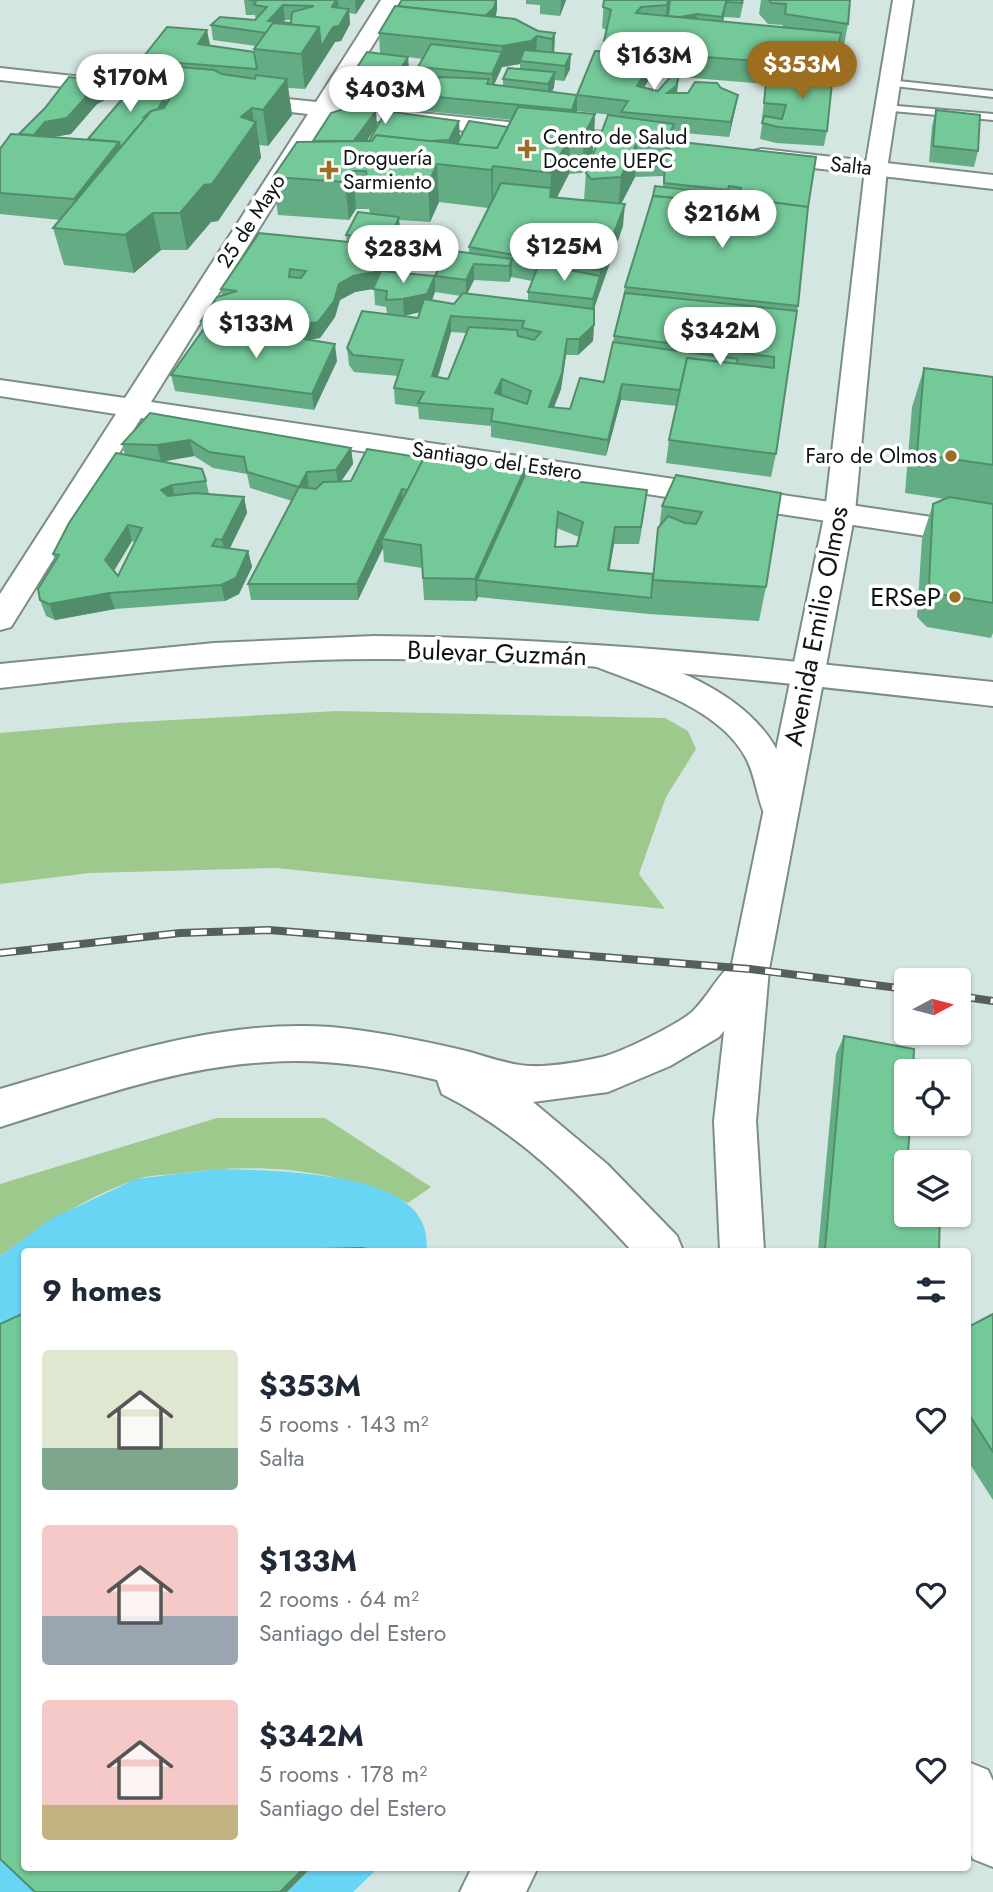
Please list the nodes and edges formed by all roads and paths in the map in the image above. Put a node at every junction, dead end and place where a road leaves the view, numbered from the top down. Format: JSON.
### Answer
{"nodes":[{"id":1,"x":391,"y":0,"type":"edge"},
{"id":2,"x":903,"y":0,"type":"edge"},
{"id":3,"x":0,"y":74,"type":"edge"},
{"id":4,"x":889,"y":83,"type":"junction"},
{"id":5,"x":993,"y":93,"type":"edge"},
{"id":6,"x":885,"y":107,"type":"junction"},
{"id":7,"x":322,"y":108,"type":"junction"},
{"id":8,"x":993,"y":117,"type":"edge"},
{"id":9,"x":668,"y":146,"type":"edge"},
{"id":10,"x":737,"y":154,"type":"edge"},
{"id":11,"x":876,"y":169,"type":"junction"},
{"id":12,"x":993,"y":182,"type":"edge"},
{"id":13,"x":0,"y":388,"type":"edge"},
{"id":14,"x":132,"y":407,"type":"junction"},
{"id":15,"x":840,"y":512,"type":"junction"},
{"id":16,"x":993,"y":536,"type":"edge"},
{"id":17,"x":0,"y":620,"type":"edge"},
{"id":18,"x":606,"y":658,"type":"junction"},
{"id":19,"x":807,"y":674,"type":"junction"},
{"id":20,"x":0,"y":676,"type":"edge"},
{"id":21,"x":993,"y":694,"type":"edge"},
{"id":22,"x":780,"y":810,"type":"junction"},
{"id":23,"x":750,"y":969,"type":"junction"},
{"id":24,"x":380,"y":1051,"type":"junction"},
{"id":25,"x":0,"y":1108,"type":"edge"},
{"id":26,"x":658,"y":1248,"type":"edge"},
{"id":27,"x":742,"y":1248,"type":"edge"},
{"id":28,"x":971,"y":1796,"type":"edge"},
{"id":29,"x":993,"y":1839,"type":"edge"},
{"id":30,"x":507,"y":1871,"type":"edge"},
{"id":31,"x":489,"y":1892,"type":"edge"}],
"edges":[{"from":1,"to":7,"type":"street","name":"25 de Mayo"},
{"from":2,"to":4,"type":"street","name":"Avenida Emilio Olmos"},
{"from":3,"to":7,"type":"street"},
{"from":4,"to":5,"type":"lane"},
{"from":4,"to":6,"type":"street","name":"Avenida Emilio Olmos"},
{"from":6,"to":8,"type":"lane"},
{"from":6,"to":11,"type":"street","name":"Avenida Emilio Olmos"},
{"from":7,"to":9,"type":"street"},
{"from":7,"to":14,"type":"street","name":"25 de Mayo"},
{"from":10,"to":11,"type":"street","name":"Salta"},
{"from":11,"to":12,"type":"street","name":"Salta"},
{"from":11,"to":15,"type":"street","name":"Avenida Emilio Olmos"},
{"from":13,"to":14,"type":"street","name":"Santiago del Estero"},
{"from":14,"to":15,"type":"street","name":"Santiago del Estero"},
{"from":14,"to":17,"type":"street","name":"25 de Mayo"},
{"from":15,"to":16,"type":"street","name":"Santiago del Estero"},
{"from":15,"to":19,"type":"street","name":"Avenida Emilio Olmos"},
{"from":18,"to":19,"type":"street","name":"Bulevar Guzmán"},
{"from":18,"to":20,"type":"street","name":"Bulevar Guzmán"},
{"from":18,"to":22,"type":"street"},
{"from":19,"to":21,"type":"street","name":"Bulevar Guzmán"},
{"from":19,"to":22,"type":"street","name":"Avenida Emilio Olmos"},
{"from":22,"to":23,"type":"street","name":"Avenida Emilio Olmos"},
{"from":23,"to":24,"type":"street"},
{"from":23,"to":27,"type":"street","name":"Avenida Emilio Olmos"},
{"from":24,"to":25,"type":"street"},
{"from":24,"to":26,"type":"street"},
{"from":28,"to":29,"type":"street"},
{"from":30,"to":31,"type":"street"}]}
